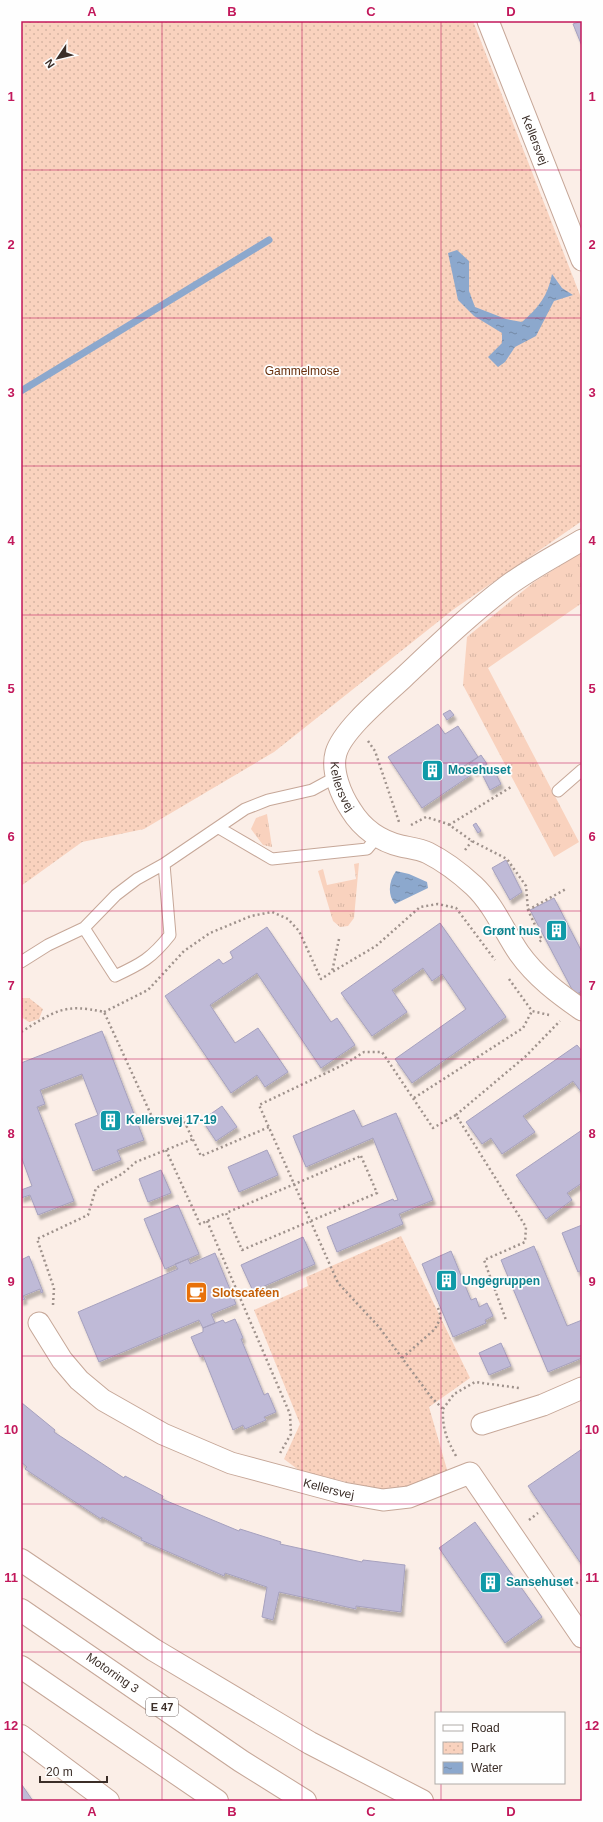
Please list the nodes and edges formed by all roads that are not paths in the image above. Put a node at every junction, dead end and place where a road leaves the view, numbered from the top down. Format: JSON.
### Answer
{"nodes":[{"id":1,"x":488,"y":21,"type":"edge"},
{"id":2,"x":582,"y":260,"type":"edge"},
{"id":3,"x":582,"y":540,"type":"edge"},
{"id":4,"x":582,"y":770,"type":"edge"},
{"id":5,"x":336,"y":776,"type":"junction"},
{"id":6,"x":558,"y":790,"type":"dead end"},
{"id":7,"x":219,"y":828,"type":"junction"},
{"id":8,"x":378,"y":836,"type":"junction"},
{"id":9,"x":164,"y":864,"type":"junction"},
{"id":10,"x":84,"y":928,"type":"junction"},
{"id":11,"x":21,"y":962,"type":"edge"},
{"id":12,"x":582,"y":1010,"type":"edge"},
{"id":13,"x":39,"y":1323,"type":"road end"},
{"id":14,"x":582,"y":1388,"type":"edge"},
{"id":15,"x":482,"y":1424,"type":"dead end"},
{"id":16,"x":21,"y":1560,"type":"edge"},
{"id":17,"x":21,"y":1610,"type":"edge"},
{"id":18,"x":582,"y":1637,"type":"edge"},
{"id":19,"x":21,"y":1667,"type":"edge"},
{"id":20,"x":21,"y":1736,"type":"edge"},
{"id":21,"x":108,"y":1801,"type":"edge"},
{"id":22,"x":217,"y":1801,"type":"edge"},
{"id":23,"x":305,"y":1801,"type":"edge"},
{"id":24,"x":422,"y":1801,"type":"edge"}],
"edges":[{"from":1,"to":2,"type":"street","name":"Kellersvej"},
{"from":3,"to":5,"type":"street","name":"Kellersvej"},
{"from":4,"to":6,"type":"lane"},
{"from":5,"to":7,"type":"lane"},
{"from":5,"to":8,"type":"street","name":"Kellersvej"},
{"from":7,"to":8,"type":"lane"},
{"from":7,"to":9,"type":"lane"},
{"from":8,"to":12,"type":"street","name":"Kellersvej"},
{"from":9,"to":10,"type":"lane"},
{"from":9,"to":10,"type":"lane"},
{"from":10,"to":11,"type":"lane"},
{"from":13,"to":18,"type":"street","name":"Kellersvej"},
{"from":14,"to":15,"type":"street"},
{"from":16,"to":24,"type":"highway"},
{"from":17,"to":23,"type":"highway","name":"Motorring 3","number":"E 47"},
{"from":19,"to":22,"type":"highway"},
{"from":20,"to":21,"type":"highway"}]}
